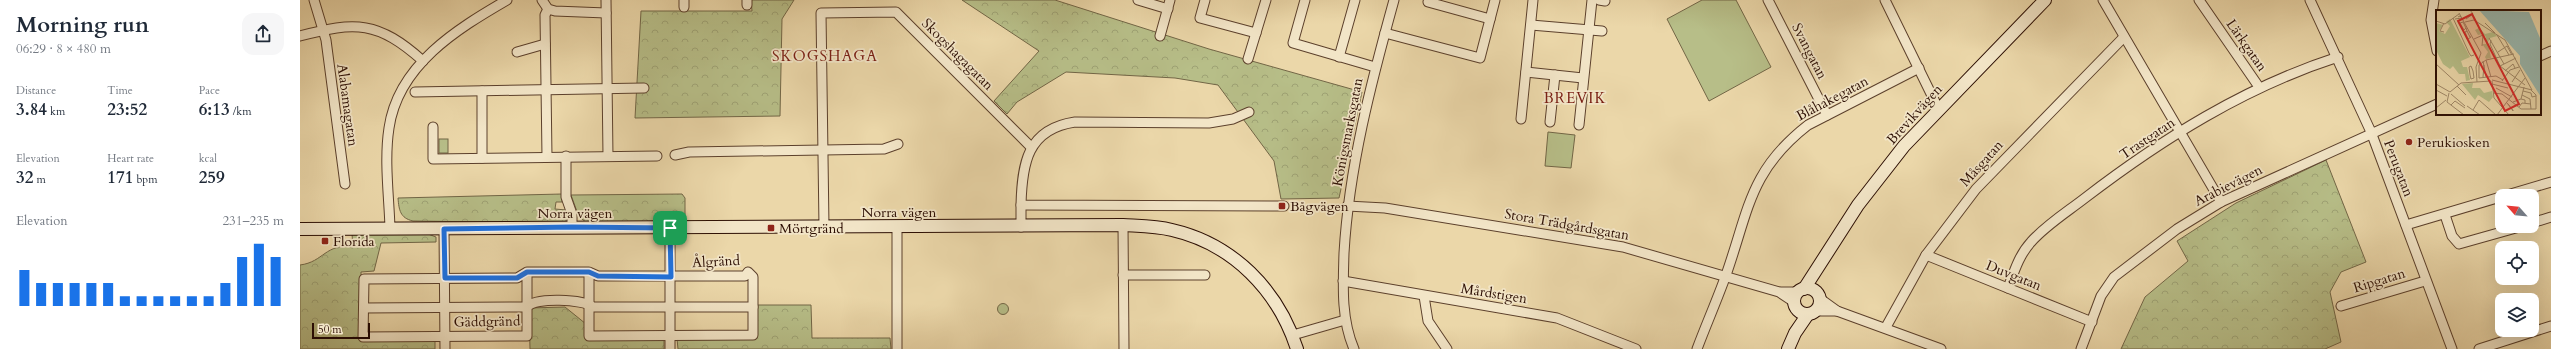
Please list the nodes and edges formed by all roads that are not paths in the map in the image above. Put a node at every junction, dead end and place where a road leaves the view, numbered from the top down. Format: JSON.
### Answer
{"nodes":[{"id":1,"x":314,"y":0,"type":"edge"},
{"id":2,"x":507,"y":0,"type":"edge"},
{"id":3,"x":542,"y":0,"type":"edge"},
{"id":4,"x":606,"y":0,"type":"edge"},
{"id":5,"x":1138,"y":0,"type":"edge"},
{"id":6,"x":1205,"y":0,"type":"edge"},
{"id":7,"x":1266,"y":0,"type":"edge"},
{"id":8,"x":1306,"y":0,"type":"edge"},
{"id":9,"x":1355,"y":0,"type":"edge"},
{"id":10,"x":1394,"y":0,"type":"edge"},
{"id":11,"x":1495,"y":0,"type":"edge"},
{"id":12,"x":1533,"y":0,"type":"edge"},
{"id":13,"x":1592,"y":0,"type":"edge"},
{"id":14,"x":1768,"y":0,"type":"edge"},
{"id":15,"x":1885,"y":0,"type":"edge"},
{"id":16,"x":2045,"y":0,"type":"edge"},
{"id":17,"x":2103,"y":0,"type":"edge"},
{"id":18,"x":2199,"y":0,"type":"edge"},
{"id":19,"x":2310,"y":0,"type":"edge"},
{"id":20,"x":2434,"y":0,"type":"edge"},
{"id":21,"x":1428,"y":2,"type":"dead end"},
{"id":22,"x":1169,"y":4,"type":"edge"},
{"id":23,"x":548,"y":10,"type":"junction"},
{"id":24,"x":606,"y":13,"type":"junction"},
{"id":25,"x":1490,"y":19,"type":"junction"},
{"id":26,"x":1531,"y":25,"type":"junction"},
{"id":27,"x":323,"y":30,"type":"junction"},
{"id":28,"x":1588,"y":30,"type":"junction"},
{"id":29,"x":1602,"y":31,"type":"dead end"},
{"id":30,"x":1256,"y":33,"type":"junction"},
{"id":31,"x":1385,"y":33,"type":"junction"},
{"id":32,"x":300,"y":36,"type":"edge"},
{"id":33,"x":1160,"y":36,"type":"dead end"},
{"id":34,"x":2124,"y":36,"type":"junction"},
{"id":35,"x":545,"y":44,"type":"junction"},
{"id":36,"x":2436,"y":46,"type":"edge"},
{"id":37,"x":2551,"y":51,"type":"edge"},
{"id":38,"x":517,"y":52,"type":"dead end"},
{"id":39,"x":2541,"y":56,"type":"edge"},
{"id":40,"x":1339,"y":57,"type":"junction"},
{"id":41,"x":2338,"y":57,"type":"junction"},
{"id":42,"x":1248,"y":59,"type":"dead end"},
{"id":43,"x":423,"y":61,"type":"junction"},
{"id":44,"x":1375,"y":67,"type":"junction"},
{"id":45,"x":1919,"y":68,"type":"junction"},
{"id":46,"x":1526,"y":72,"type":"junction"},
{"id":47,"x":1555,"y":75,"type":"junction"},
{"id":48,"x":1583,"y":78,"type":"junction"},
{"id":49,"x":2259,"y":87,"type":"junction"},
{"id":50,"x":644,"y":88,"type":"dead end"},
{"id":51,"x":608,"y":89,"type":"junction"},
{"id":52,"x":545,"y":90,"type":"junction"},
{"id":53,"x":482,"y":91,"type":"junction"},
{"id":54,"x":415,"y":92,"type":"dead end"},
{"id":55,"x":2436,"y":104,"type":"edge"},
{"id":56,"x":1938,"y":108,"type":"junction"},
{"id":57,"x":1249,"y":112,"type":"dead end"},
{"id":58,"x":1827,"y":115,"type":"junction"},
{"id":59,"x":1521,"y":119,"type":"dead end"},
{"id":60,"x":1550,"y":122,"type":"dead end"},
{"id":61,"x":1579,"y":125,"type":"dead end"},
{"id":62,"x":433,"y":127,"type":"dead end"},
{"id":63,"x":2180,"y":132,"type":"junction"},
{"id":64,"x":2371,"y":132,"type":"junction"},
{"id":65,"x":898,"y":144,"type":"dead end"},
{"id":66,"x":1031,"y":147,"type":"junction"},
{"id":67,"x":823,"y":150,"type":"junction"},
{"id":68,"x":566,"y":156,"type":"junction"},
{"id":69,"x":608,"y":156,"type":"junction"},
{"id":70,"x":657,"y":156,"type":"dead end"},
{"id":71,"x":675,"y":156,"type":"dead end"},
{"id":72,"x":546,"y":157,"type":"junction"},
{"id":73,"x":482,"y":158,"type":"junction"},
{"id":74,"x":2551,"y":182,"type":"edge"},
{"id":75,"x":345,"y":184,"type":"dead end"},
{"id":76,"x":2221,"y":202,"type":"junction"},
{"id":77,"x":1021,"y":205,"type":"junction"},
{"id":78,"x":1284,"y":206,"type":"dead end"},
{"id":79,"x":1347,"y":206,"type":"junction"},
{"id":80,"x":2445,"y":215,"type":"junction"},
{"id":81,"x":2551,"y":217,"type":"edge"},
{"id":82,"x":2539,"y":221,"type":"edge"},
{"id":83,"x":1123,"y":225,"type":"junction"},
{"id":84,"x":2406,"y":225,"type":"junction"},
{"id":85,"x":572,"y":227,"type":"junction"},
{"id":86,"x":824,"y":227,"type":"junction"},
{"id":87,"x":897,"y":227,"type":"junction"},
{"id":88,"x":1021,"y":227,"type":"junction"},
{"id":89,"x":390,"y":228,"type":"junction"},
{"id":90,"x":670,"y":228,"type":"junction"},
{"id":91,"x":300,"y":229,"type":"edge"},
{"id":92,"x":444,"y":229,"type":"junction"},
{"id":93,"x":2498,"y":233,"type":"edge"},
{"id":94,"x":1926,"y":255,"type":"junction"},
{"id":95,"x":1822,"y":264,"type":"junction"},
{"id":96,"x":527,"y":272,"type":"junction"},
{"id":97,"x":589,"y":272,"type":"junction"},
{"id":98,"x":1123,"y":275,"type":"junction"},
{"id":99,"x":1205,"y":275,"type":"dead end"},
{"id":100,"x":1726,"y":276,"type":"junction"},
{"id":101,"x":671,"y":277,"type":"junction"},
{"id":102,"x":445,"y":278,"type":"junction"},
{"id":103,"x":1343,"y":281,"type":"junction"},
{"id":104,"x":2425,"y":281,"type":"junction"},
{"id":105,"x":2008,"y":288,"type":"junction"},
{"id":106,"x":1424,"y":296,"type":"junction"},
{"id":107,"x":1819,"y":297,"type":"junction"},
{"id":108,"x":1798,"y":298,"type":"junction"},
{"id":109,"x":590,"y":304,"type":"junction"},
{"id":110,"x":2341,"y":306,"type":"dead end"},
{"id":111,"x":445,"y":307,"type":"junction"},
{"id":112,"x":527,"y":307,"type":"junction"},
{"id":113,"x":671,"y":307,"type":"junction"},
{"id":114,"x":753,"y":307,"type":"junction"},
{"id":115,"x":364,"y":308,"type":"junction"},
{"id":116,"x":1837,"y":311,"type":"junction"},
{"id":117,"x":1811,"y":313,"type":"junction"},
{"id":118,"x":1345,"y":320,"type":"junction"},
{"id":119,"x":2092,"y":322,"type":"junction"},
{"id":120,"x":2551,"y":326,"type":"edge"},
{"id":121,"x":1886,"y":327,"type":"junction"},
{"id":122,"x":1795,"y":333,"type":"junction"},
{"id":123,"x":1293,"y":335,"type":"junction"},
{"id":124,"x":445,"y":336,"type":"junction"},
{"id":125,"x":671,"y":345,"type":"edge"},
{"id":126,"x":1918,"y":345,"type":"edge"},
{"id":127,"x":445,"y":349,"type":"edge"},
{"id":128,"x":897,"y":349,"type":"edge"},
{"id":129,"x":1124,"y":349,"type":"edge"},
{"id":130,"x":1297,"y":349,"type":"edge"},
{"id":131,"x":1354,"y":349,"type":"edge"},
{"id":132,"x":1446,"y":349,"type":"edge"},
{"id":133,"x":1636,"y":349,"type":"edge"},
{"id":134,"x":1697,"y":349,"type":"edge"},
{"id":135,"x":1788,"y":349,"type":"edge"},
{"id":136,"x":1941,"y":349,"type":"edge"},
{"id":137,"x":2081,"y":349,"type":"edge"},
{"id":138,"x":2452,"y":349,"type":"edge"},
{"id":139,"x":2479,"y":349,"type":"edge"}],
"edges":[{"from":1,"to":27,"type":"street","name":"Alabamagatan"},
{"from":2,"to":43,"type":"street"},
{"from":3,"to":23,"type":"street"},
{"from":4,"to":24,"type":"street"},
{"from":5,"to":22,"type":"street"},
{"from":6,"to":30,"type":"street"},
{"from":7,"to":30,"type":"street"},
{"from":8,"to":40,"type":"street"},
{"from":9,"to":40,"type":"street"},
{"from":10,"to":31,"type":"street","name":"Königsmarksgatan"},
{"from":11,"to":25,"type":"street"},
{"from":12,"to":26,"type":"street"},
{"from":13,"to":28,"type":"street"},
{"from":14,"to":58,"type":"street","name":"Svangatan"},
{"from":15,"to":45,"type":"street"},
{"from":16,"to":56,"type":"street","name":"Brevikvägen"},
{"from":17,"to":34,"type":"street"},
{"from":18,"to":49,"type":"street","name":"Lärkgatan"},
{"from":19,"to":41,"type":"street","name":"Perugatan"},
{"from":20,"to":36,"type":"street"},
{"from":21,"to":25,"type":"street"},
{"from":22,"to":33,"type":"street"},
{"from":23,"to":24,"type":"street"},
{"from":23,"to":35,"type":"street"},
{"from":24,"to":51,"type":"street"},
{"from":25,"to":31,"type":"street"},
{"from":26,"to":28,"type":"street"},
{"from":26,"to":46,"type":"street"},
{"from":27,"to":32,"type":"street"},
{"from":27,"to":43,"type":"street"},
{"from":27,"to":75,"type":"street","name":"Alabamagatan"},
{"from":28,"to":29,"type":"street"},
{"from":28,"to":48,"type":"street"},
{"from":30,"to":42,"type":"street"},
{"from":31,"to":44,"type":"street","name":"Königsmarksgatan"},
{"from":34,"to":63,"type":"street"},
{"from":34,"to":94,"type":"street","name":"Måsgatan"},
{"from":35,"to":38,"type":"street"},
{"from":35,"to":52,"type":"street"},
{"from":37,"to":39,"type":"street"},
{"from":40,"to":44,"type":"street"},
{"from":41,"to":49,"type":"street","name":"Trastgatan"},
{"from":41,"to":64,"type":"street","name":"Perugatan"},
{"from":43,"to":89,"type":"street"},
{"from":44,"to":79,"type":"street","name":"Königsmarksgatan"},
{"from":45,"to":56,"type":"street"},
{"from":45,"to":58,"type":"street","name":"Blåhakegatan"},
{"from":46,"to":47,"type":"street"},
{"from":46,"to":59,"type":"street"},
{"from":47,"to":48,"type":"street"},
{"from":47,"to":60,"type":"street"},
{"from":48,"to":61,"type":"street"},
{"from":49,"to":63,"type":"street","name":"Trastgatan"},
{"from":50,"to":51,"type":"street"},
{"from":51,"to":52,"type":"street"},
{"from":51,"to":69,"type":"street"},
{"from":52,"to":53,"type":"street"},
{"from":52,"to":72,"type":"street"},
{"from":53,"to":54,"type":"street"},
{"from":53,"to":73,"type":"street"},
{"from":55,"to":64,"type":"street","name":"Arabievägen"},
{"from":56,"to":95,"type":"street","name":"Brevikvägen"},
{"from":57,"to":66,"type":"street"},
{"from":58,"to":100,"type":"street","name":"Blåhakegatan"},
{"from":62,"to":73,"type":"street"},
{"from":63,"to":76,"type":"street"},
{"from":63,"to":105,"type":"street","name":"Trastgatan"},
{"from":64,"to":76,"type":"street","name":"Arabievägen"},
{"from":64,"to":84,"type":"street","name":"Perugatan"},
{"from":65,"to":67,"type":"street"},
{"from":66,"to":67,"type":"street","name":"Skogshagagatan"},
{"from":66,"to":77,"type":"street"},
{"from":67,"to":71,"type":"street"},
{"from":67,"to":86,"type":"street","name":"Skogshagagatan"},
{"from":68,"to":69,"type":"street"},
{"from":68,"to":72,"type":"street"},
{"from":68,"to":85,"type":"street"},
{"from":69,"to":70,"type":"street"},
{"from":72,"to":73,"type":"street"},
{"from":74,"to":80,"type":"street"},
{"from":76,"to":119,"type":"street","name":"Arabievägen"},
{"from":77,"to":78,"type":"street"},
{"from":77,"to":88,"type":"street"},
{"from":79,"to":100,"type":"street","name":"Stora Trädgårdsgatan"},
{"from":79,"to":103,"type":"street","name":"Königsmarksgatan"},
{"from":80,"to":84,"type":"street"},
{"from":80,"to":93,"type":"street"},
{"from":81,"to":82,"type":"street"},
{"from":83,"to":88,"type":"street","name":"Norra vägen"},
{"from":83,"to":98,"type":"street"},
{"from":83,"to":123,"type":"street","name":"Norra vägen"},
{"from":84,"to":104,"type":"street","name":"Perugatan"},
{"from":85,"to":90,"type":"street","name":"Norra vägen"},
{"from":85,"to":92,"type":"street","name":"Norra vägen"},
{"from":86,"to":87,"type":"street","name":"Norra vägen"},
{"from":86,"to":90,"type":"street","name":"Norra vägen"},
{"from":87,"to":88,"type":"street","name":"Norra vägen"},
{"from":87,"to":128,"type":"street"},
{"from":89,"to":91,"type":"street","name":"Norra vägen"},
{"from":89,"to":92,"type":"street","name":"Norra vägen"},
{"from":90,"to":101,"type":"street","name":"Ålgränd"},
{"from":92,"to":102,"type":"street","name":"Gäddgränd"},
{"from":94,"to":105,"type":"street","name":"Duvgatan"},
{"from":94,"to":121,"type":"street","name":"Måsgatan"},
{"from":95,"to":107,"type":"street","name":"Brevikvägen"},
{"from":95,"to":108,"type":"street","name":"Brevikvägen"},
{"from":96,"to":97,"type":"street","name":"Gäddgränd"},
{"from":96,"to":102,"type":"street","name":"Gäddgränd"},
{"from":96,"to":112,"type":"street","name":"Gäddgränd"},
{"from":97,"to":101,"type":"street","name":"Ålgränd"},
{"from":97,"to":109,"type":"street","name":"Ålgränd"},
{"from":98,"to":99,"type":"street"},
{"from":98,"to":129,"type":"street"},
{"from":100,"to":108,"type":"street","name":"Stora Trädgårdsgatan"},
{"from":100,"to":134,"type":"street","name":"Blåhakegatan"},
{"from":101,"to":113,"type":"street","name":"Ålgränd"},
{"from":101,"to":114,"type":"street","name":"Ålgränd"},
{"from":102,"to":111,"type":"street","name":"Gäddgränd"},
{"from":102,"to":115,"type":"street","name":"Gäddgränd"},
{"from":103,"to":106,"type":"street","name":"Mårdstigen"},
{"from":103,"to":118,"type":"street","name":"Königsmarksgatan"},
{"from":104,"to":110,"type":"street","name":"Ripgatan"},
{"from":104,"to":138,"type":"street","name":"Perugatan"},
{"from":105,"to":119,"type":"street","name":"Duvgatan"},
{"from":106,"to":132,"type":"street"},
{"from":106,"to":133,"type":"street","name":"Mårdstigen"},
{"from":107,"to":108,"type":"street"},
{"from":107,"to":116,"type":"street"},
{"from":107,"to":117,"type":"street"},
{"from":108,"to":117,"type":"street"},
{"from":108,"to":122,"type":"street"},
{"from":109,"to":112,"type":"street","name":"Gäddgränd"},
{"from":109,"to":113,"type":"street"},
{"from":109,"to":125,"type":"street","name":"Ålgränd"},
{"from":111,"to":112,"type":"street","name":"Gäddgränd"},
{"from":111,"to":115,"type":"street","name":"Gäddgränd"},
{"from":111,"to":124,"type":"street","name":"Gäddgränd"},
{"from":112,"to":124,"type":"street","name":"Gäddgränd"},
{"from":113,"to":114,"type":"street"},
{"from":113,"to":125,"type":"street","name":"Ålgränd"},
{"from":114,"to":125,"type":"street","name":"Ålgränd"},
{"from":115,"to":124,"type":"street","name":"Gäddgränd"},
{"from":116,"to":117,"type":"street"},
{"from":116,"to":121,"type":"street"},
{"from":117,"to":122,"type":"street"},
{"from":118,"to":123,"type":"street"},
{"from":118,"to":131,"type":"street","name":"Königsmarksgatan"},
{"from":119,"to":137,"type":"street","name":"Arabievägen"},
{"from":120,"to":139,"type":"street"},
{"from":121,"to":126,"type":"street"},
{"from":122,"to":135,"type":"street"},
{"from":123,"to":130,"type":"street","name":"Norra vägen"},
{"from":124,"to":127,"type":"street","name":"Gäddgränd"},
{"from":126,"to":136,"type":"street"}]}
